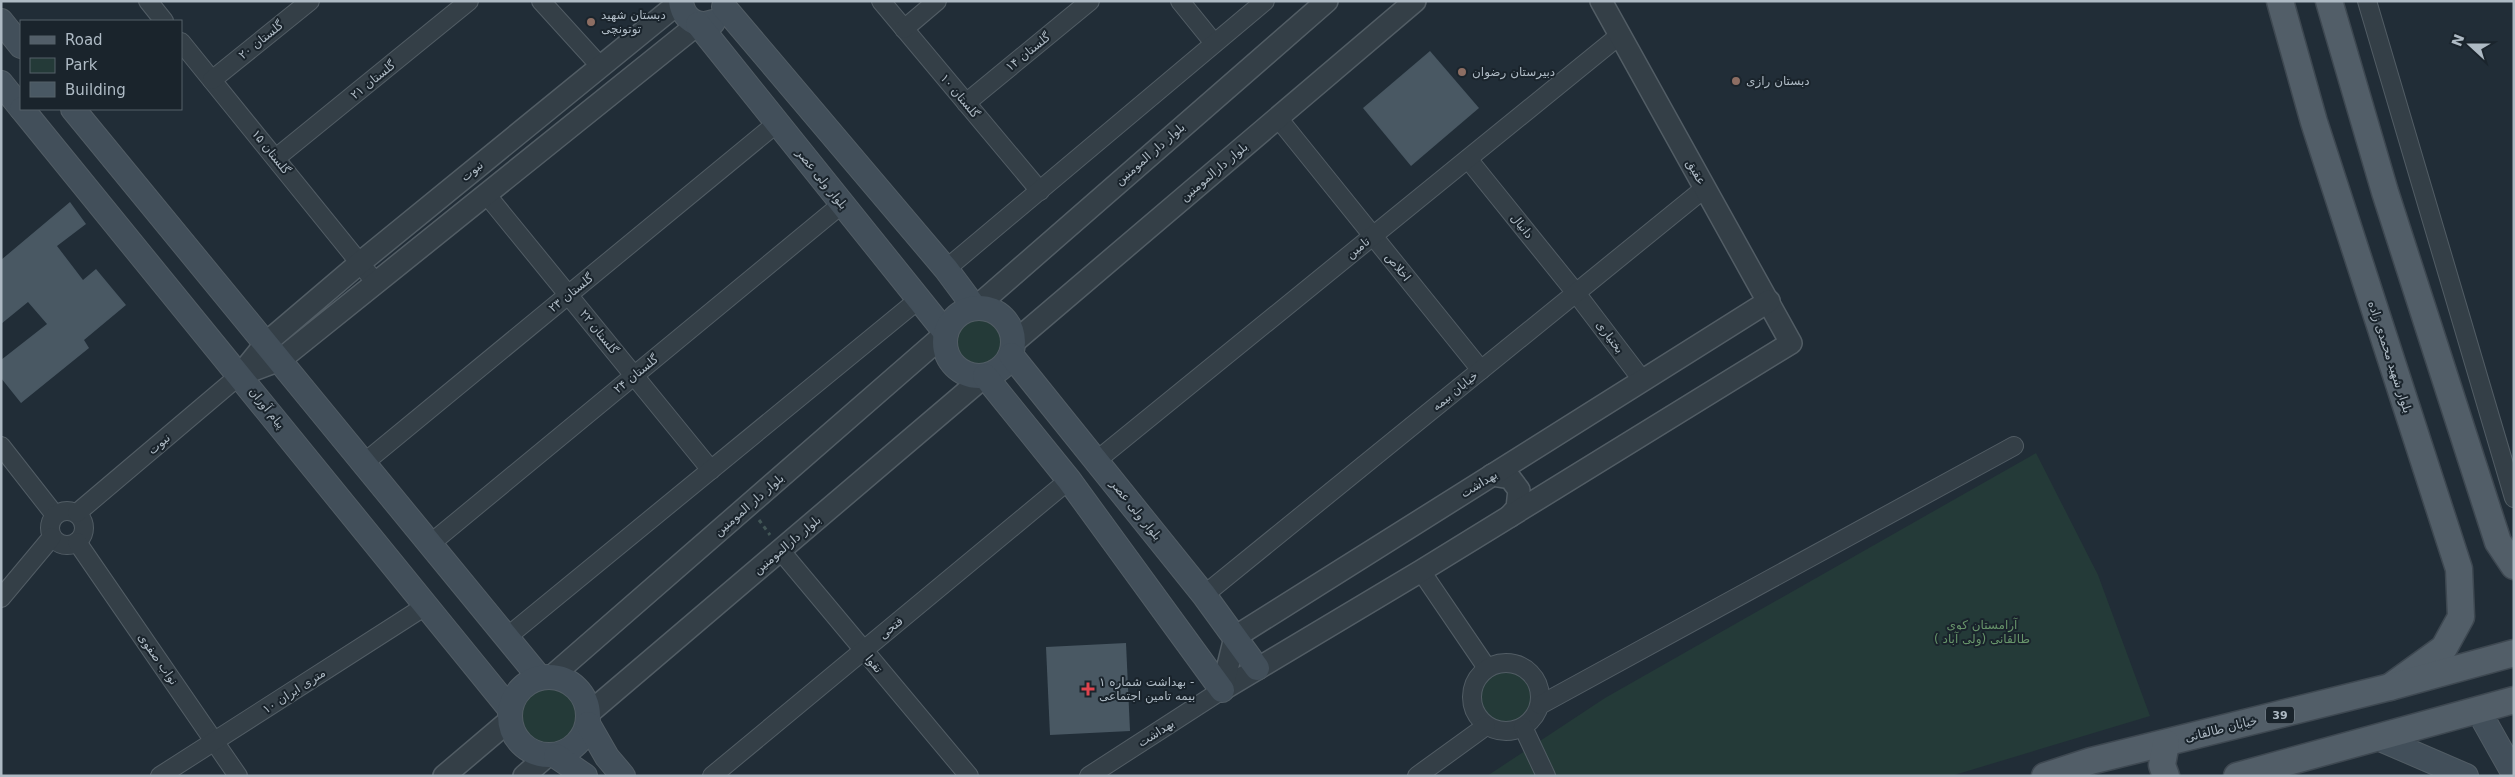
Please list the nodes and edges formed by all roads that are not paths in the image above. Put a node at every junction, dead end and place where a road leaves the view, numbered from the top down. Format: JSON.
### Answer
{"nodes":[{"id":1,"x":148,"y":1,"type":"edge"},
{"id":2,"x":310,"y":1,"type":"edge"},
{"id":3,"x":469,"y":1,"type":"edge"},
{"id":4,"x":540,"y":1,"type":"edge"},
{"id":5,"x":681,"y":1,"type":"edge"},
{"id":6,"x":880,"y":1,"type":"edge"},
{"id":7,"x":937,"y":1,"type":"edge"},
{"id":8,"x":1090,"y":1,"type":"edge"},
{"id":9,"x":1180,"y":1,"type":"edge"},
{"id":10,"x":1265,"y":1,"type":"edge"},
{"id":11,"x":1327,"y":1,"type":"edge"},
{"id":12,"x":1415,"y":1,"type":"edge"},
{"id":13,"x":1601,"y":1,"type":"edge"},
{"id":14,"x":2280,"y":1,"type":"edge"},
{"id":15,"x":2329,"y":1,"type":"edge"},
{"id":16,"x":2367,"y":1,"type":"edge"},
{"id":17,"x":727,"y":3,"type":"edge"},
{"id":18,"x":163,"y":20,"type":"edge"},
{"id":19,"x":1,"y":21,"type":"edge"},
{"id":20,"x":698,"y":24,"type":"junction"},
{"id":21,"x":904,"y":30,"type":"junction"},
{"id":22,"x":1620,"y":36,"type":"junction"},
{"id":23,"x":182,"y":43,"type":"edge"},
{"id":24,"x":1214,"y":43,"type":"junction"},
{"id":25,"x":20,"y":45,"type":"edge"},
{"id":26,"x":601,"y":67,"type":"junction"},
{"id":27,"x":212,"y":80,"type":"junction"},
{"id":28,"x":1,"y":83,"type":"edge"},
{"id":29,"x":966,"y":103,"type":"junction"},
{"id":30,"x":20,"y":106,"type":"edge"},
{"id":31,"x":24,"y":110,"type":"edge"},
{"id":32,"x":74,"y":110,"type":"edge"},
{"id":33,"x":1278,"y":118,"type":"junction"},
{"id":34,"x":777,"y":123,"type":"junction"},
{"id":35,"x":276,"y":158,"type":"junction"},
{"id":36,"x":1468,"y":159,"type":"junction"},
{"id":37,"x":1705,"y":188,"type":"junction"},
{"id":38,"x":1040,"y":191,"type":"junction"},
{"id":39,"x":486,"y":194,"type":"junction"},
{"id":40,"x":842,"y":204,"type":"junction"},
{"id":41,"x":1373,"y":236,"type":"junction"},
{"id":42,"x":361,"y":262,"type":"junction"},
{"id":43,"x":946,"y":270,"type":"junction"},
{"id":44,"x":376,"y":283,"type":"junction"},
{"id":45,"x":1576,"y":293,"type":"junction"},
{"id":46,"x":568,"y":295,"type":"junction"},
{"id":47,"x":918,"y":300,"type":"junction"},
{"id":48,"x":1768,"y":301,"type":"junction"},
{"id":49,"x":975,"y":308,"type":"junction"},
{"id":50,"x":946,"y":333,"type":"junction"},
{"id":51,"x":1791,"y":343,"type":"joint"},
{"id":52,"x":1012,"y":349,"type":"junction"},
{"id":53,"x":273,"y":351,"type":"junction"},
{"id":54,"x":1481,"y":370,"type":"junction"},
{"id":55,"x":240,"y":375,"type":"junction"},
{"id":56,"x":634,"y":376,"type":"junction"},
{"id":57,"x":985,"y":376,"type":"junction"},
{"id":58,"x":1643,"y":381,"type":"junction"},
{"id":59,"x":1,"y":446,"type":"edge"},
{"id":60,"x":2014,"y":446,"type":"dead end"},
{"id":61,"x":1096,"y":461,"type":"junction"},
{"id":62,"x":364,"y":463,"type":"junction"},
{"id":63,"x":711,"y":470,"type":"junction"},
{"id":64,"x":1492,"y":475,"type":"junction"},
{"id":65,"x":1069,"y":480,"type":"junction"},
{"id":66,"x":2514,"y":498,"type":"edge"},
{"id":67,"x":77,"y":514,"type":"junction"},
{"id":68,"x":55,"y":515,"type":"junction"},
{"id":69,"x":1510,"y":516,"type":"junction"},
{"id":70,"x":52,"y":537,"type":"junction"},
{"id":71,"x":77,"y":542,"type":"junction"},
{"id":72,"x":430,"y":544,"type":"junction"},
{"id":73,"x":780,"y":550,"type":"junction"},
{"id":74,"x":2514,"y":566,"type":"edge"},
{"id":75,"x":1421,"y":571,"type":"junction"},
{"id":76,"x":1204,"y":595,"type":"junction"},
{"id":77,"x":1,"y":598,"type":"edge"},
{"id":78,"x":427,"y":605,"type":"junction"},
{"id":79,"x":507,"y":637,"type":"junction"},
{"id":80,"x":1235,"y":638,"type":"junction"},
{"id":81,"x":863,"y":651,"type":"junction"},
{"id":82,"x":2514,"y":653,"type":"edge"},
{"id":83,"x":1257,"y":668,"type":"junction"},
{"id":84,"x":1487,"y":668,"type":"junction"},
{"id":85,"x":546,"y":677,"type":"junction"},
{"id":86,"x":2390,"y":687,"type":"junction"},
{"id":87,"x":1222,"y":690,"type":"junction"},
{"id":88,"x":2514,"y":700,"type":"edge"},
{"id":89,"x":1540,"y":705,"type":"junction"},
{"id":90,"x":2478,"y":710,"type":"junction"},
{"id":91,"x":510,"y":714,"type":"junction"},
{"id":92,"x":588,"y":719,"type":"junction"},
{"id":93,"x":1486,"y":726,"type":"junction"},
{"id":94,"x":1523,"y":727,"type":"junction"},
{"id":95,"x":2378,"y":738,"type":"junction"},
{"id":96,"x":215,"y":742,"type":"junction"},
{"id":97,"x":2166,"y":743,"type":"junction"},
{"id":98,"x":551,"y":756,"type":"junction"},
{"id":99,"x":607,"y":757,"type":"junction"},
{"id":100,"x":2099,"y":769,"type":"edge"},
{"id":101,"x":2514,"y":774,"type":"edge"},
{"id":102,"x":160,"y":776,"type":"edge"},
{"id":103,"x":238,"y":776,"type":"edge"},
{"id":104,"x":444,"y":776,"type":"edge"},
{"id":105,"x":524,"y":776,"type":"edge"},
{"id":106,"x":587,"y":776,"type":"edge"},
{"id":107,"x":623,"y":776,"type":"edge"},
{"id":108,"x":712,"y":776,"type":"edge"},
{"id":109,"x":969,"y":776,"type":"edge"},
{"id":110,"x":1089,"y":776,"type":"edge"},
{"id":111,"x":1417,"y":776,"type":"edge"},
{"id":112,"x":1546,"y":776,"type":"edge"},
{"id":113,"x":2045,"y":776,"type":"edge"},
{"id":114,"x":2166,"y":776,"type":"edge"},
{"id":115,"x":2237,"y":776,"type":"edge"},
{"id":116,"x":2466,"y":776,"type":"edge"}],
"edges":[{"from":1,"to":18,"type":"street"},
{"from":2,"to":27,"type":"street","name":"گلستان ۲۰"},
{"from":3,"to":35,"type":"street","name":"گلستان ۲۱"},
{"from":4,"to":26,"type":"street"},
{"from":5,"to":20,"type":"main road","name":"بلوار ولی عصر"},
{"from":5,"to":26,"type":"street","name":"نبوت"},
{"from":6,"to":21,"type":"street","name":"گلستان ۱۰"},
{"from":7,"to":21,"type":"street"},
{"from":8,"to":29,"type":"street","name":"گلستان ۱۴"},
{"from":9,"to":24,"type":"street"},
{"from":10,"to":24,"type":"street"},
{"from":11,"to":49,"type":"street","name":"بلوار دار المومنین"},
{"from":12,"to":33,"type":"street","name":"بلوار دارالمومنین"},
{"from":13,"to":22,"type":"street","name":"عقیق"},
{"from":14,"to":86,"type":"main road","name":"بلوار شهید محمدی زاده"},
{"from":15,"to":74,"type":"main road"},
{"from":16,"to":66,"type":"street"},
{"from":17,"to":20,"type":"main road"},
{"from":17,"to":43,"type":"main road"},
{"from":19,"to":25,"type":"main road"},
{"from":20,"to":34,"type":"main road","name":"بلوار ولی عصر"},
{"from":20,"to":39,"type":"street"},
{"from":21,"to":29,"type":"street","name":"گلستان ۱۰"},
{"from":22,"to":36,"type":"street","name":"تامین"},
{"from":22,"to":37,"type":"street","name":"عقیق"},
{"from":23,"to":27,"type":"street","name":"گلستان ۱۵"},
{"from":24,"to":38,"type":"street"},
{"from":26,"to":42,"type":"street","name":"نبوت"},
{"from":27,"to":35,"type":"street","name":"گلستان ۱۵"},
{"from":28,"to":30,"type":"main road","name":"پیام آوران"},
{"from":29,"to":38,"type":"street","name":"گلستان ۱۰"},
{"from":31,"to":55,"type":"main road","name":"پیام آوران"},
{"from":32,"to":53,"type":"main road"},
{"from":33,"to":41,"type":"street","name":"اخلاص"},
{"from":33,"to":52,"type":"street","name":"بلوار دارالمومنین"},
{"from":34,"to":40,"type":"main road","name":"بلوار ولی عصر"},
{"from":34,"to":46,"type":"street","name":"گلستان ۲۳"},
{"from":35,"to":42,"type":"street","name":"گلستان ۱۵"},
{"from":36,"to":41,"type":"street","name":"تامین"},
{"from":36,"to":45,"type":"street","name":"دانیال"},
{"from":37,"to":45,"type":"street","name":"خیابان بیمه"},
{"from":37,"to":48,"type":"street","name":"عقیق"},
{"from":38,"to":43,"type":"street"},
{"from":39,"to":44,"type":"street"},
{"from":39,"to":46,"type":"street","name":"گلستان ۲۲"},
{"from":40,"to":47,"type":"main road","name":"بلوار ولی عصر"},
{"from":40,"to":56,"type":"street","name":"گلستان ۲۴"},
{"from":41,"to":54,"type":"street","name":"اخلاص"},
{"from":41,"to":61,"type":"street","name":"تامین"},
{"from":42,"to":44,"type":"street","name":"گلستان ۱۵"},
{"from":42,"to":53,"type":"street","name":"نبوت"},
{"from":43,"to":49,"type":"main road"},
{"from":44,"to":53,"type":"street"},
{"from":45,"to":54,"type":"street","name":"خیابان بیمه"},
{"from":45,"to":58,"type":"street","name":"بختیاری"},
{"from":46,"to":56,"type":"street","name":"گلستان ۲۲"},
{"from":46,"to":62,"type":"street","name":"گلستان ۲۳"},
{"from":47,"to":50,"type":"main road","name":"بلوار ولی عصر"},
{"from":47,"to":63,"type":"street"},
{"from":48,"to":51,"type":"street","name":"عقیق"},
{"from":48,"to":58,"type":"street","name":"بهداشت"},
{"from":49,"to":50,"type":"main road"},
{"from":49,"to":52,"type":"main road"},
{"from":50,"to":57,"type":"main road"},
{"from":50,"to":85,"type":"street","name":"بلوار دار المومنین"},
{"from":51,"to":69,"type":"street","name":"بهداشت"},
{"from":52,"to":57,"type":"main road"},
{"from":52,"to":61,"type":"main road","name":"بلوار ولی عصر"},
{"from":53,"to":55,"type":"street"},
{"from":53,"to":62,"type":"main road"},
{"from":54,"to":76,"type":"street","name":"خیابان بیمه"},
{"from":55,"to":67,"type":"street","name":"نبوت"},
{"from":55,"to":78,"type":"main road","name":"پیام آوران"},
{"from":56,"to":63,"type":"street","name":"گلستان ۲۲"},
{"from":56,"to":72,"type":"street","name":"گلستان ۲۴"},
{"from":57,"to":65,"type":"main road"},
{"from":57,"to":73,"type":"street","name":"بلوار دارالمومنین"},
{"from":58,"to":64,"type":"street","name":"بهداشت"},
{"from":59,"to":68,"type":"street"},
{"from":60,"to":89,"type":"street"},
{"from":61,"to":76,"type":"main road","name":"بلوار ولی عصر"},
{"from":62,"to":72,"type":"main road"},
{"from":63,"to":79,"type":"street"},
{"from":64,"to":69,"type":"street"},
{"from":64,"to":80,"type":"street","name":"بهداشت"},
{"from":65,"to":81,"type":"street","name":"فتحی"},
{"from":65,"to":87,"type":"main road"},
{"from":67,"to":68,"type":"street"},
{"from":67,"to":71,"type":"street"},
{"from":68,"to":70,"type":"street"},
{"from":69,"to":75,"type":"street","name":"بهداشت"},
{"from":70,"to":71,"type":"street"},
{"from":70,"to":77,"type":"street"},
{"from":71,"to":96,"type":"street","name":"نواب صفوی"},
{"from":72,"to":79,"type":"main road"},
{"from":73,"to":81,"type":"street","name":"تقوا"},
{"from":73,"to":92,"type":"street","name":"بلوار دارالمومنین"},
{"from":75,"to":83,"type":"street","name":"بهداشت"},
{"from":75,"to":84,"type":"street"},
{"from":76,"to":80,"type":"main road","name":"بلوار ولی عصر"},
{"from":78,"to":91,"type":"main road","name":"پیام آوران"},
{"from":78,"to":96,"type":"street","name":"۱۰ متری ایران"},
{"from":79,"to":85,"type":"main road"},
{"from":80,"to":83,"type":"main road","name":"بلوار ولی عصر"},
{"from":80,"to":87,"type":"street"},
{"from":81,"to":108,"type":"street","name":"فتحی"},
{"from":81,"to":109,"type":"street","name":"تقوا"},
{"from":82,"to":86,"type":"main road","name":"خیابان طالقانی","number":"39"},
{"from":83,"to":87,"type":"street","name":"بهداشت"},
{"from":84,"to":89,"type":"street"},
{"from":84,"to":93,"type":"street"},
{"from":85,"to":91,"type":"main road"},
{"from":85,"to":92,"type":"main road"},
{"from":86,"to":97,"type":"main road","name":"خیابان طالقانی","number":"39"},
{"from":87,"to":110,"type":"street","name":"بهداشت"},
{"from":88,"to":90,"type":"main road"},
{"from":89,"to":94,"type":"street"},
{"from":90,"to":95,"type":"main road"},
{"from":90,"to":101,"type":"main road"},
{"from":91,"to":98,"type":"main road"},
{"from":91,"to":104,"type":"street"},
{"from":92,"to":98,"type":"main road"},
{"from":92,"to":99,"type":"main road"},
{"from":93,"to":94,"type":"street"},
{"from":93,"to":111,"type":"street"},
{"from":94,"to":112,"type":"street"},
{"from":95,"to":115,"type":"main road"},
{"from":95,"to":116,"type":"main road"},
{"from":96,"to":102,"type":"street","name":"۱۰ متری ایران"},
{"from":96,"to":103,"type":"street","name":"نواب صفوی"},
{"from":97,"to":100,"type":"main road","name":"خیابان طالقانی","number":"39"},
{"from":97,"to":114,"type":"main road"},
{"from":98,"to":105,"type":"street"},
{"from":98,"to":106,"type":"main road"},
{"from":99,"to":106,"type":"main road"},
{"from":99,"to":107,"type":"main road"},
{"from":100,"to":113,"type":"main road","name":"خیابان طالقانی","number":"39"}]}
